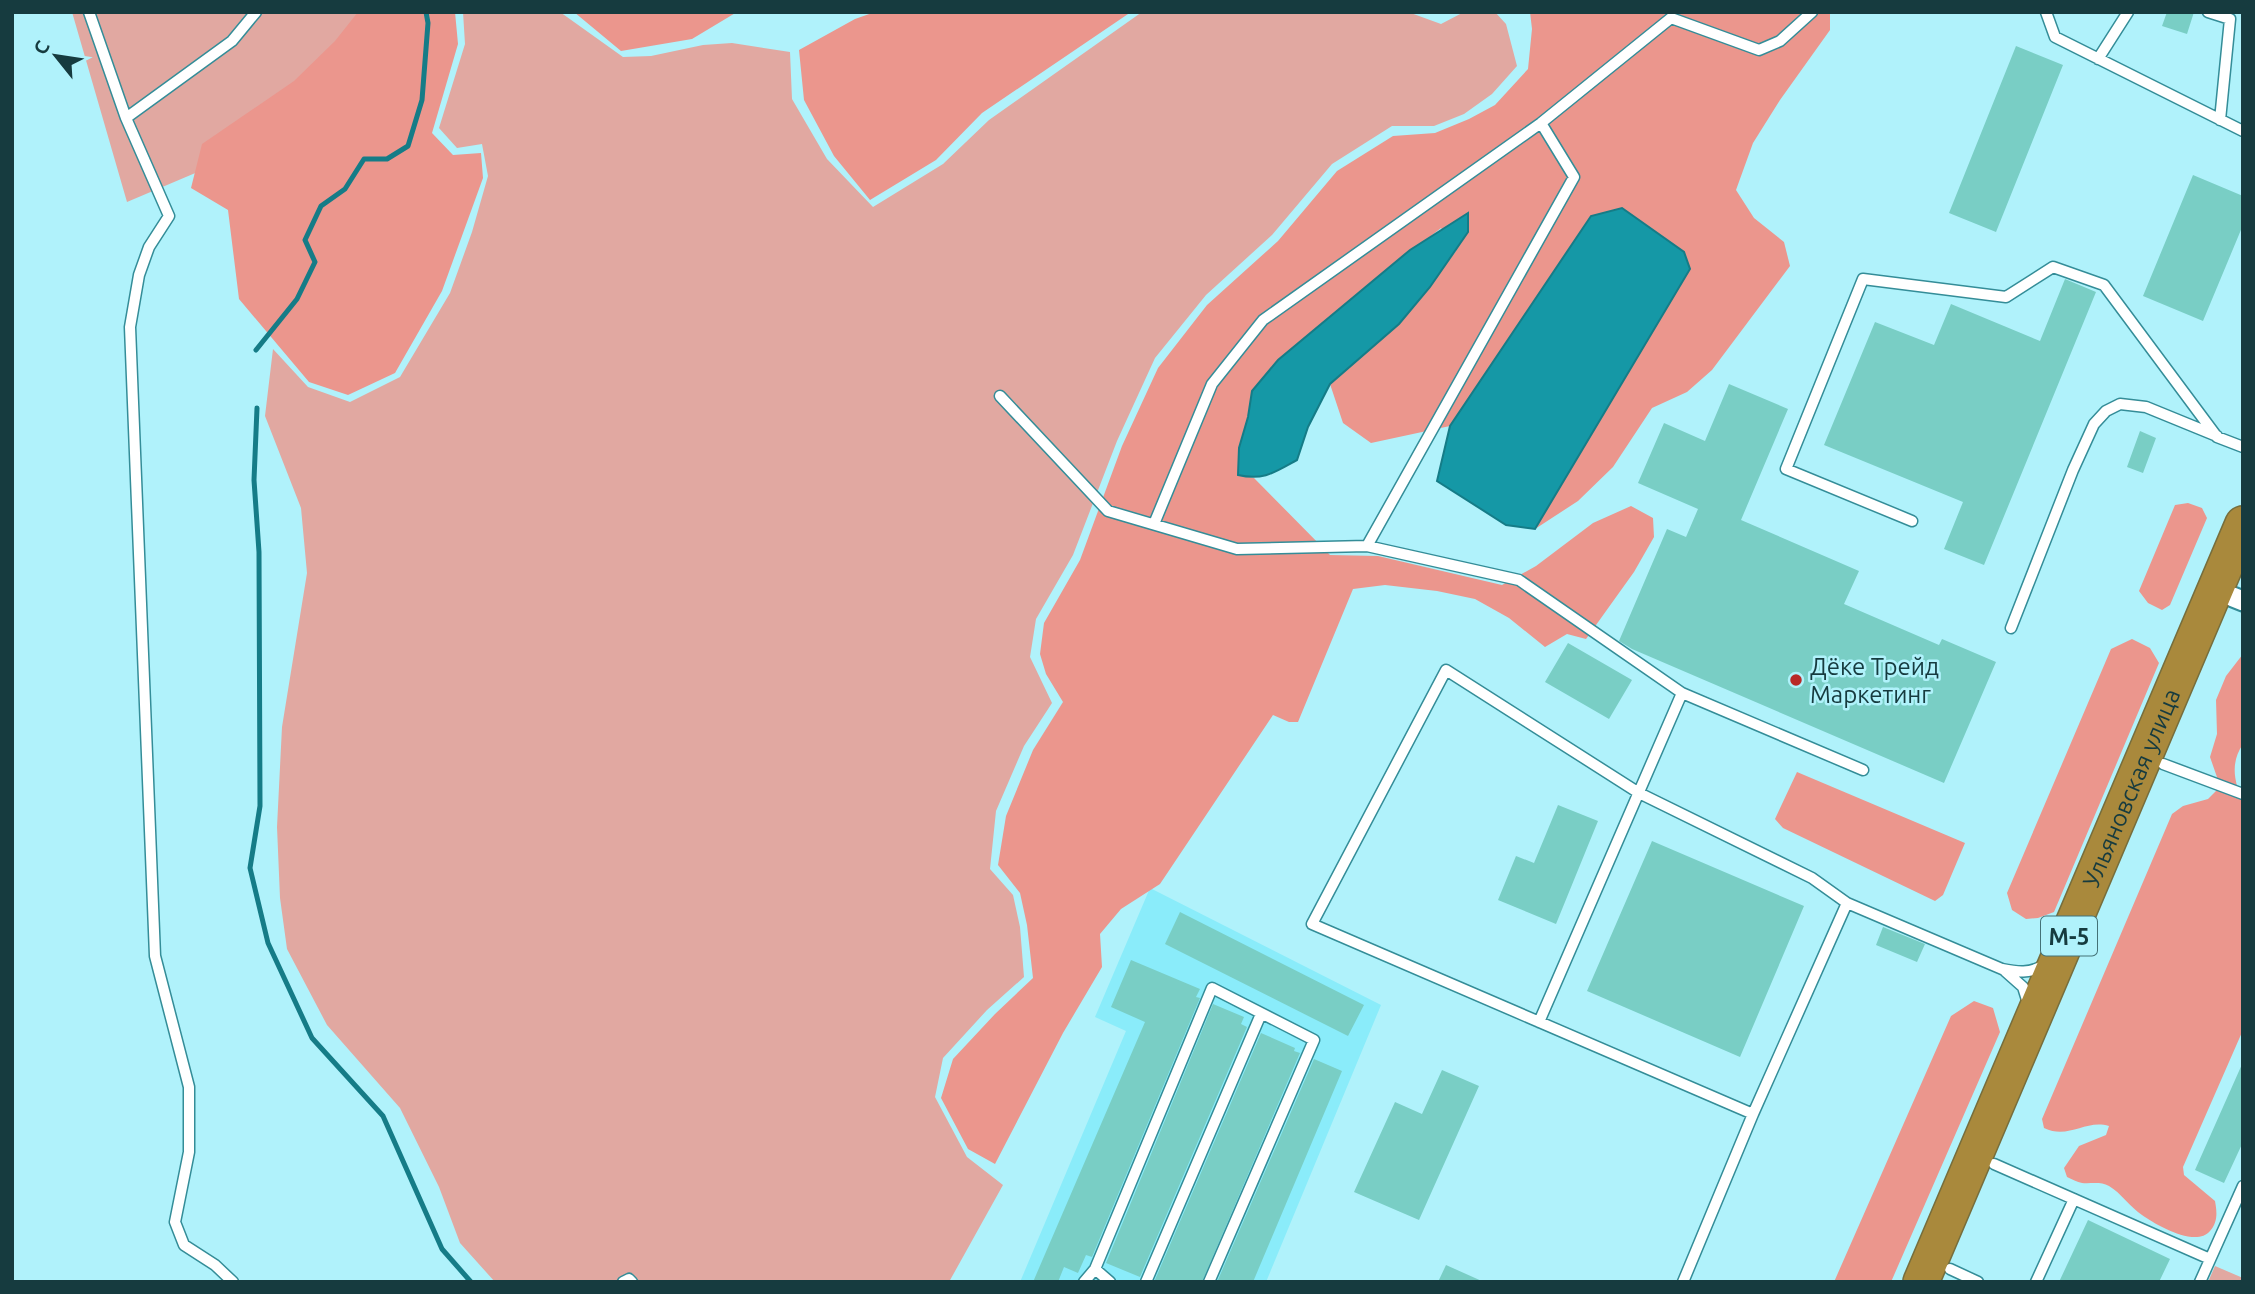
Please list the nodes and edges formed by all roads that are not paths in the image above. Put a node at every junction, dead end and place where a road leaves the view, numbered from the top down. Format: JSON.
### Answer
{"nodes":[{"id":1,"x":89,"y":12,"type":"edge"},
{"id":2,"x":256,"y":12,"type":"edge"},
{"id":3,"x":1812,"y":12,"type":"edge"},
{"id":4,"x":2046,"y":12,"type":"edge"},
{"id":5,"x":2128,"y":12,"type":"edge"},
{"id":6,"x":2208,"y":12,"type":"edge"},
{"id":7,"x":2098,"y":59,"type":"junction"},
{"id":8,"x":126,"y":118,"type":"junction"},
{"id":9,"x":2220,"y":120,"type":"junction"},
{"id":10,"x":1541,"y":123,"type":"junction"},
{"id":11,"x":2243,"y":131,"type":"edge"},
{"id":12,"x":1000,"y":396,"type":"dead end"},
{"id":13,"x":2217,"y":437,"type":"junction"},
{"id":14,"x":2243,"y":447,"type":"edge"},
{"id":15,"x":1912,"y":521,"type":"dead end"},
{"id":16,"x":1154,"y":524,"type":"junction"},
{"id":17,"x":2243,"y":524,"type":"edge"},
{"id":18,"x":1367,"y":546,"type":"junction"},
{"id":19,"x":2234,"y":590,"type":"edge"},
{"id":20,"x":2011,"y":628,"type":"dead end"},
{"id":21,"x":1682,"y":693,"type":"junction"},
{"id":22,"x":2163,"y":764,"type":"junction"},
{"id":23,"x":1863,"y":770,"type":"dead end"},
{"id":24,"x":1639,"y":793,"type":"junction"},
{"id":25,"x":2243,"y":794,"type":"edge"},
{"id":26,"x":1847,"y":903,"type":"junction"},
{"id":27,"x":2068,"y":938,"type":"junction"},
{"id":28,"x":2001,"y":969,"type":"junction"},
{"id":29,"x":1261,"y":1014,"type":"junction"},
{"id":30,"x":1539,"y":1022,"type":"junction"},
{"id":31,"x":2026,"y":1036,"type":"junction"},
{"id":32,"x":1753,"y":1114,"type":"junction"},
{"id":33,"x":1994,"y":1164,"type":"junction"},
{"id":34,"x":2243,"y":1186,"type":"edge"},
{"id":35,"x":2074,"y":1199,"type":"junction"},
{"id":36,"x":2238,"y":1207,"type":"edge"},
{"id":37,"x":2210,"y":1259,"type":"junction"},
{"id":38,"x":1095,"y":1269,"type":"junction"},
{"id":39,"x":1948,"y":1279,"type":"edge"},
{"id":40,"x":233,"y":1282,"type":"edge"},
{"id":41,"x":622,"y":1282,"type":"edge"},
{"id":42,"x":632,"y":1282,"type":"edge"},
{"id":43,"x":1084,"y":1282,"type":"edge"},
{"id":44,"x":1110,"y":1282,"type":"edge"},
{"id":45,"x":1146,"y":1282,"type":"edge"},
{"id":46,"x":1209,"y":1282,"type":"edge"},
{"id":47,"x":1684,"y":1282,"type":"edge"},
{"id":48,"x":2036,"y":1282,"type":"edge"},
{"id":49,"x":2200,"y":1282,"type":"edge"}],
"edges":[{"from":1,"to":8,"type":"lane"},
{"from":2,"to":8,"type":"lane"},
{"from":3,"to":10,"type":"lane"},
{"from":4,"to":7,"type":"lane"},
{"from":5,"to":7,"type":"lane"},
{"from":6,"to":9,"type":"lane"},
{"from":7,"to":9,"type":"lane"},
{"from":8,"to":40,"type":"lane"},
{"from":9,"to":11,"type":"lane"},
{"from":10,"to":16,"type":"lane"},
{"from":10,"to":18,"type":"lane"},
{"from":12,"to":16,"type":"lane"},
{"from":13,"to":14,"type":"lane"},
{"from":13,"to":15,"type":"lane"},
{"from":13,"to":20,"type":"lane"},
{"from":16,"to":18,"type":"lane"},
{"from":17,"to":19,"type":"highway","name":"Ульяновская улица","number":"М-5"},
{"from":18,"to":21,"type":"lane"},
{"from":19,"to":22,"type":"highway","name":"Ульяновская улица","number":"М-5"},
{"from":19,"to":27,"type":"highway","name":"Ульяновская улица","number":"М-5"},
{"from":21,"to":23,"type":"lane"},
{"from":21,"to":24,"type":"lane"},
{"from":22,"to":25,"type":"lane"},
{"from":22,"to":33,"type":"highway","name":"Ульяновская улица","number":"М-5"},
{"from":24,"to":26,"type":"lane"},
{"from":24,"to":30,"type":"lane"},
{"from":24,"to":30,"type":"lane"},
{"from":26,"to":28,"type":"lane"},
{"from":26,"to":32,"type":"lane"},
{"from":27,"to":28,"type":"lane"},
{"from":27,"to":31,"type":"highway","name":"Ульяновская улица","number":"М-5"},
{"from":28,"to":31,"type":"lane"},
{"from":29,"to":38,"type":"lane"},
{"from":29,"to":45,"type":"lane"},
{"from":29,"to":46,"type":"lane"},
{"from":30,"to":32,"type":"lane"},
{"from":31,"to":39,"type":"highway","name":"Ульяновская улица","number":"М-5"},
{"from":32,"to":47,"type":"lane"},
{"from":33,"to":35,"type":"lane"},
{"from":33,"to":39,"type":"highway","name":"Ульяновская улица","number":"М-5"},
{"from":34,"to":36,"type":"lane"},
{"from":35,"to":37,"type":"lane"},
{"from":35,"to":48,"type":"lane"},
{"from":36,"to":37,"type":"lane"},
{"from":37,"to":49,"type":"lane"},
{"from":38,"to":43,"type":"lane"},
{"from":38,"to":44,"type":"lane"},
{"from":41,"to":42,"type":"lane"}]}
